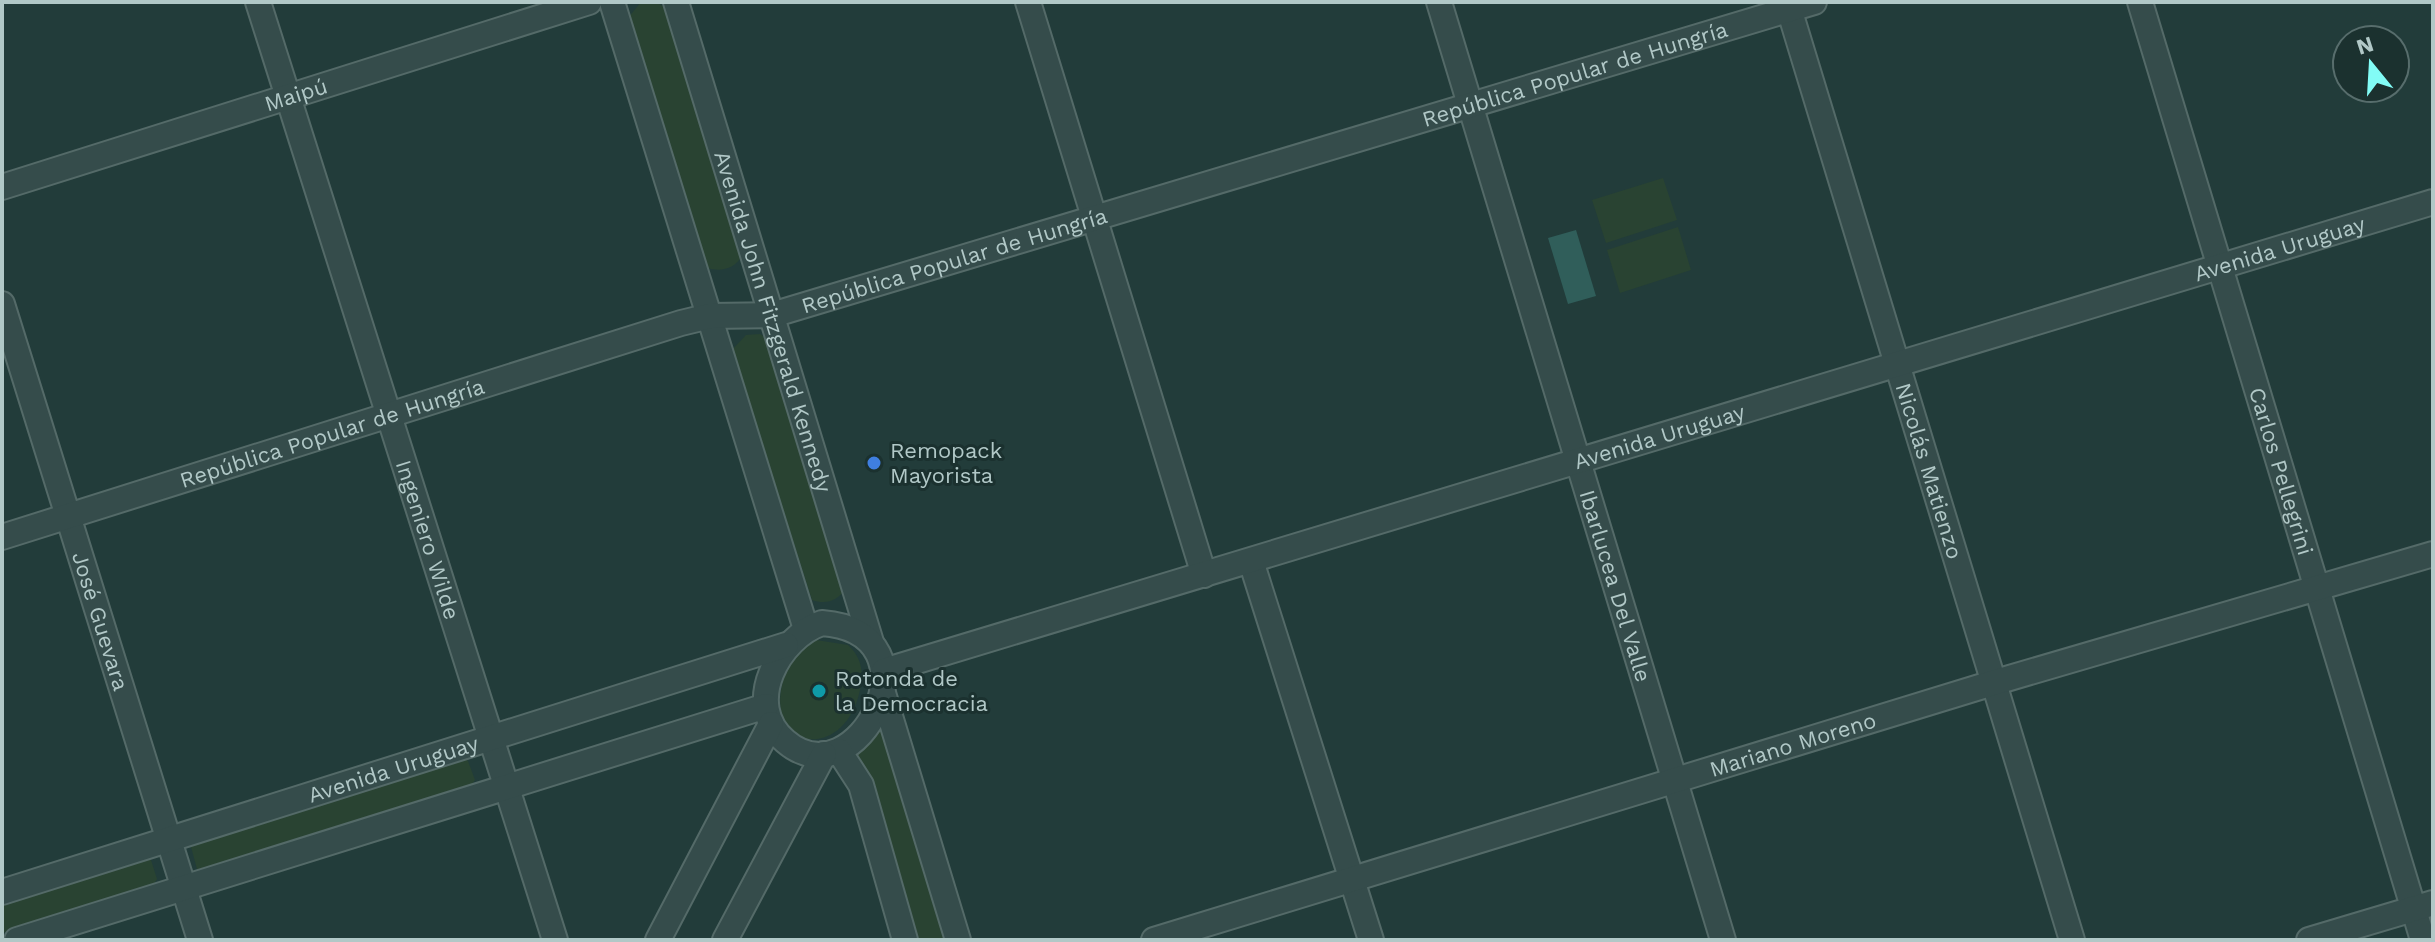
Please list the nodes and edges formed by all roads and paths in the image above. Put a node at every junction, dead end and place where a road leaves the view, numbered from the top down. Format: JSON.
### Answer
{"nodes":[{"id":1,"x":258,"y":2,"type":"edge"},
{"id":2,"x":589,"y":2,"type":"edge"},
{"id":3,"x":612,"y":2,"type":"edge"},
{"id":4,"x":676,"y":2,"type":"edge"},
{"id":5,"x":1028,"y":2,"type":"edge"},
{"id":6,"x":1439,"y":2,"type":"edge"},
{"id":7,"x":1814,"y":2,"type":"edge"},
{"id":8,"x":2140,"y":2,"type":"edge"},
{"id":9,"x":1789,"y":6,"type":"edge"},
{"id":10,"x":289,"y":99,"type":"junction"},
{"id":11,"x":1470,"y":105,"type":"junction"},
{"id":12,"x":2,"y":187,"type":"edge"},
{"id":13,"x":2433,"y":202,"type":"edge"},
{"id":14,"x":1094,"y":217,"type":"junction"},
{"id":15,"x":2220,"y":267,"type":"junction"},
{"id":16,"x":2,"y":304,"type":"edge"},
{"id":17,"x":772,"y":315,"type":"junction"},
{"id":18,"x":710,"y":316,"type":"junction"},
{"id":19,"x":1896,"y":365,"type":"junction"},
{"id":20,"x":388,"y":415,"type":"junction"},
{"id":21,"x":1580,"y":461,"type":"junction"},
{"id":22,"x":71,"y":516,"type":"junction"},
{"id":23,"x":2,"y":537,"type":"edge"},
{"id":24,"x":2433,"y":554,"type":"edge"},
{"id":25,"x":1251,"y":561,"type":"junction"},
{"id":26,"x":1204,"y":575,"type":"junction"},
{"id":27,"x":2316,"y":587,"type":"junction"},
{"id":28,"x":806,"y":629,"type":"junction"},
{"id":29,"x":871,"y":642,"type":"junction"},
{"id":30,"x":786,"y":645,"type":"junction"},
{"id":31,"x":883,"y":682,"type":"junction"},
{"id":32,"x":1996,"y":682,"type":"junction"},
{"id":33,"x":769,"y":715,"type":"junction"},
{"id":34,"x":490,"y":739,"type":"junction"},
{"id":35,"x":831,"y":753,"type":"junction"},
{"id":36,"x":1675,"y":782,"type":"junction"},
{"id":37,"x":505,"y":788,"type":"junction"},
{"id":38,"x":168,"y":840,"type":"junction"},
{"id":39,"x":1353,"y":881,"type":"junction"},
{"id":40,"x":183,"y":888,"type":"junction"},
{"id":41,"x":2,"y":892,"type":"edge"},
{"id":42,"x":2423,"y":906,"type":"edge"},
{"id":43,"x":17,"y":940,"type":"edge"},
{"id":44,"x":200,"y":940,"type":"edge"},
{"id":45,"x":555,"y":940,"type":"edge"},
{"id":46,"x":658,"y":940,"type":"edge"},
{"id":47,"x":725,"y":940,"type":"edge"},
{"id":48,"x":905,"y":940,"type":"edge"},
{"id":49,"x":958,"y":940,"type":"edge"},
{"id":50,"x":1154,"y":940,"type":"edge"},
{"id":51,"x":1371,"y":940,"type":"edge"},
{"id":52,"x":1723,"y":940,"type":"edge"},
{"id":53,"x":2072,"y":940,"type":"edge"},
{"id":54,"x":2309,"y":940,"type":"edge"},
{"id":55,"x":2423,"y":940,"type":"edge"}],
"edges":[{"from":1,"to":10,"type":"street","name":"Ingeniero Wilde"},
{"from":2,"to":10,"type":"street","name":"Maipú"},
{"from":3,"to":18,"type":"street"},
{"from":4,"to":17,"type":"street","name":"Avenida John Fitzgerald Kennedy"},
{"from":5,"to":14,"type":"street"},
{"from":6,"to":11,"type":"street","name":"Ibarlucea Del Valle"},
{"from":7,"to":9,"type":"street","name":"República Popular de Hungría"},
{"from":8,"to":15,"type":"street","name":"Carlos Pellegrini"},
{"from":9,"to":11,"type":"street","name":"República Popular de Hungría"},
{"from":9,"to":19,"type":"street","name":"Nicolás Matienzo"},
{"from":10,"to":12,"type":"street","name":"Maipú"},
{"from":10,"to":20,"type":"street","name":"Ingeniero Wilde"},
{"from":11,"to":14,"type":"street","name":"República Popular de Hungría"},
{"from":11,"to":21,"type":"street","name":"Ibarlucea Del Valle"},
{"from":13,"to":15,"type":"street","name":"Avenida Uruguay"},
{"from":14,"to":17,"type":"street","name":"República Popular de Hungría"},
{"from":14,"to":26,"type":"street"},
{"from":15,"to":19,"type":"street","name":"Avenida Uruguay"},
{"from":15,"to":27,"type":"street","name":"Carlos Pellegrini"},
{"from":16,"to":22,"type":"street","name":"José Guevara"},
{"from":17,"to":18,"type":"street","name":"República Popular de Hungría"},
{"from":17,"to":29,"type":"street","name":"Avenida John Fitzgerald Kennedy"},
{"from":18,"to":20,"type":"street","name":"República Popular de Hungría"},
{"from":18,"to":28,"type":"street"},
{"from":19,"to":21,"type":"street","name":"Avenida Uruguay"},
{"from":19,"to":32,"type":"street","name":"Nicolás Matienzo"},
{"from":20,"to":22,"type":"street","name":"República Popular de Hungría"},
{"from":20,"to":34,"type":"street","name":"Ingeniero Wilde"},
{"from":21,"to":25,"type":"street","name":"Avenida Uruguay"},
{"from":21,"to":36,"type":"street","name":"Ibarlucea Del Valle"},
{"from":22,"to":23,"type":"street","name":"República Popular de Hungría"},
{"from":22,"to":38,"type":"street","name":"José Guevara"},
{"from":24,"to":27,"type":"street","name":"Mariano Moreno"},
{"from":25,"to":26,"type":"street","name":"Avenida Uruguay"},
{"from":25,"to":39,"type":"street"},
{"from":26,"to":31,"type":"street","name":"Avenida Uruguay"},
{"from":27,"to":32,"type":"street","name":"Mariano Moreno"},
{"from":27,"to":42,"type":"street","name":"Carlos Pellegrini"},
{"from":28,"to":29,"type":"street"},
{"from":28,"to":30,"type":"street"},
{"from":29,"to":31,"type":"street"},
{"from":30,"to":33,"type":"street"},
{"from":30,"to":34,"type":"street","name":"Avenida Uruguay"},
{"from":31,"to":35,"type":"street"},
{"from":31,"to":49,"type":"street"},
{"from":32,"to":36,"type":"street","name":"Mariano Moreno"},
{"from":32,"to":53,"type":"street","name":"Nicolás Matienzo"},
{"from":33,"to":35,"type":"street"},
{"from":33,"to":37,"type":"street"},
{"from":33,"to":46,"type":"street"},
{"from":34,"to":37,"type":"street","name":"Ingeniero Wilde"},
{"from":34,"to":38,"type":"street","name":"Avenida Uruguay"},
{"from":35,"to":47,"type":"street"},
{"from":35,"to":48,"type":"street"},
{"from":36,"to":39,"type":"street","name":"Mariano Moreno"},
{"from":36,"to":52,"type":"street","name":"Ibarlucea Del Valle"},
{"from":37,"to":40,"type":"street"},
{"from":37,"to":45,"type":"street","name":"Ingeniero Wilde"},
{"from":38,"to":40,"type":"street","name":"José Guevara"},
{"from":38,"to":41,"type":"street","name":"Avenida Uruguay"},
{"from":39,"to":50,"type":"street","name":"Mariano Moreno"},
{"from":39,"to":51,"type":"street"},
{"from":40,"to":43,"type":"street"},
{"from":40,"to":44,"type":"street","name":"José Guevara"},
{"from":42,"to":54,"type":"street"},
{"from":42,"to":55,"type":"street","name":"Carlos Pellegrini"}]}
